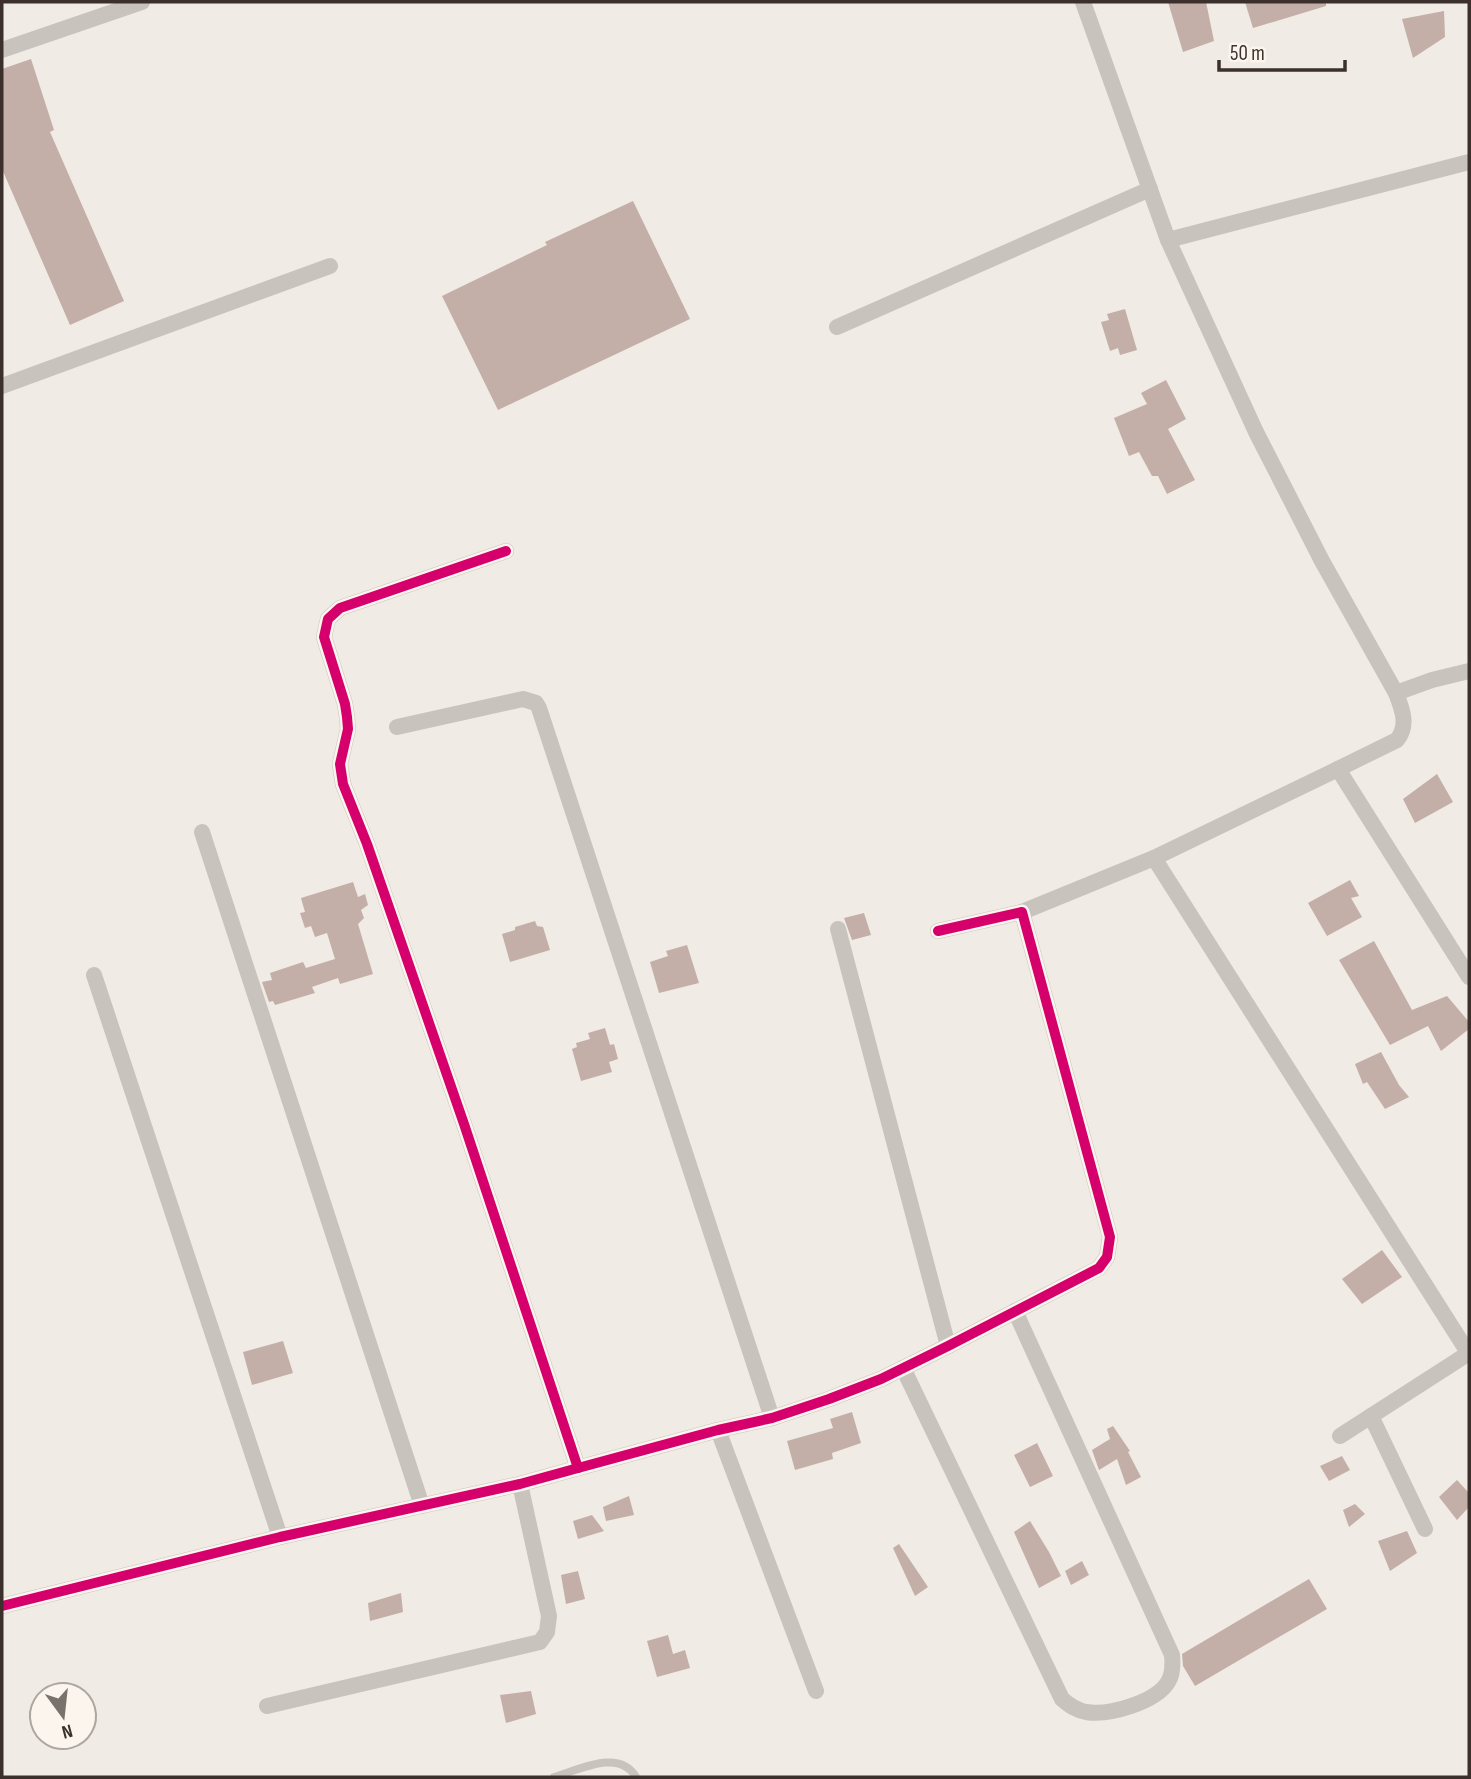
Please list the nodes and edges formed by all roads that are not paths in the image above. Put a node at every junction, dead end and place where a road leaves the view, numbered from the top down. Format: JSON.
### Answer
{"nodes":[{"id":1,"x":142,"y":2,"type":"edge"},
{"id":2,"x":1084,"y":2,"type":"edge"},
{"id":3,"x":2,"y":50,"type":"edge"},
{"id":4,"x":1469,"y":162,"type":"edge"},
{"id":5,"x":1150,"y":189,"type":"junction"},
{"id":6,"x":1168,"y":240,"type":"junction"},
{"id":7,"x":330,"y":266,"type":"dead end"},
{"id":8,"x":837,"y":327,"type":"dead end"},
{"id":9,"x":2,"y":386,"type":"edge"},
{"id":10,"x":506,"y":551,"type":"dead end"},
{"id":11,"x":1469,"y":671,"type":"edge"},
{"id":12,"x":1396,"y":693,"type":"junction"},
{"id":13,"x":397,"y":727,"type":"dead end"},
{"id":14,"x":1338,"y":769,"type":"junction"},
{"id":15,"x":202,"y":832,"type":"dead end"},
{"id":16,"x":1154,"y":858,"type":"junction"},
{"id":17,"x":1022,"y":912,"type":"junction"},
{"id":18,"x":838,"y":929,"type":"dead end"},
{"id":19,"x":938,"y":931,"type":"dead end"},
{"id":20,"x":94,"y":975,"type":"dead end"},
{"id":21,"x":1469,"y":977,"type":"edge"},
{"id":22,"x":1015,"y":1311,"type":"junction"},
{"id":23,"x":948,"y":1346,"type":"junction"},
{"id":24,"x":1469,"y":1354,"type":"edge"},
{"id":25,"x":903,"y":1368,"type":"junction"},
{"id":26,"x":1371,"y":1416,"type":"junction"},
{"id":27,"x":772,"y":1418,"type":"junction"},
{"id":28,"x":718,"y":1430,"type":"junction"},
{"id":29,"x":1340,"y":1436,"type":"dead end"},
{"id":30,"x":578,"y":1468,"type":"junction"},
{"id":31,"x":520,"y":1484,"type":"junction"},
{"id":32,"x":422,"y":1506,"type":"junction"},
{"id":33,"x":1425,"y":1529,"type":"dead end"},
{"id":34,"x":280,"y":1537,"type":"junction"},
{"id":35,"x":2,"y":1606,"type":"edge"},
{"id":36,"x":816,"y":1691,"type":"dead end"},
{"id":37,"x":267,"y":1706,"type":"dead end"},
{"id":38,"x":554,"y":1777,"type":"edge"},
{"id":39,"x":636,"y":1777,"type":"edge"}],
"edges":[{"from":1,"to":3,"type":"street"},
{"from":2,"to":5,"type":"street"},
{"from":4,"to":6,"type":"street"},
{"from":5,"to":6,"type":"street"},
{"from":5,"to":8,"type":"street"},
{"from":6,"to":12,"type":"street"},
{"from":7,"to":9,"type":"street"},
{"from":10,"to":30,"type":"street"},
{"from":11,"to":12,"type":"street"},
{"from":12,"to":14,"type":"street"},
{"from":13,"to":27,"type":"street"},
{"from":14,"to":16,"type":"street"},
{"from":14,"to":21,"type":"street"},
{"from":15,"to":32,"type":"street"},
{"from":16,"to":17,"type":"street"},
{"from":16,"to":24,"type":"street"},
{"from":17,"to":19,"type":"street"},
{"from":17,"to":22,"type":"street"},
{"from":18,"to":23,"type":"street"},
{"from":20,"to":34,"type":"street"},
{"from":22,"to":23,"type":"street"},
{"from":22,"to":25,"type":"street"},
{"from":23,"to":25,"type":"street"},
{"from":24,"to":26,"type":"street"},
{"from":25,"to":27,"type":"street"},
{"from":26,"to":29,"type":"street"},
{"from":26,"to":33,"type":"street"},
{"from":27,"to":28,"type":"street"},
{"from":28,"to":30,"type":"street"},
{"from":28,"to":36,"type":"street"},
{"from":30,"to":31,"type":"street"},
{"from":31,"to":32,"type":"street"},
{"from":31,"to":37,"type":"street"},
{"from":32,"to":34,"type":"street"},
{"from":34,"to":35,"type":"street"},
{"from":38,"to":39,"type":"lane"}]}
